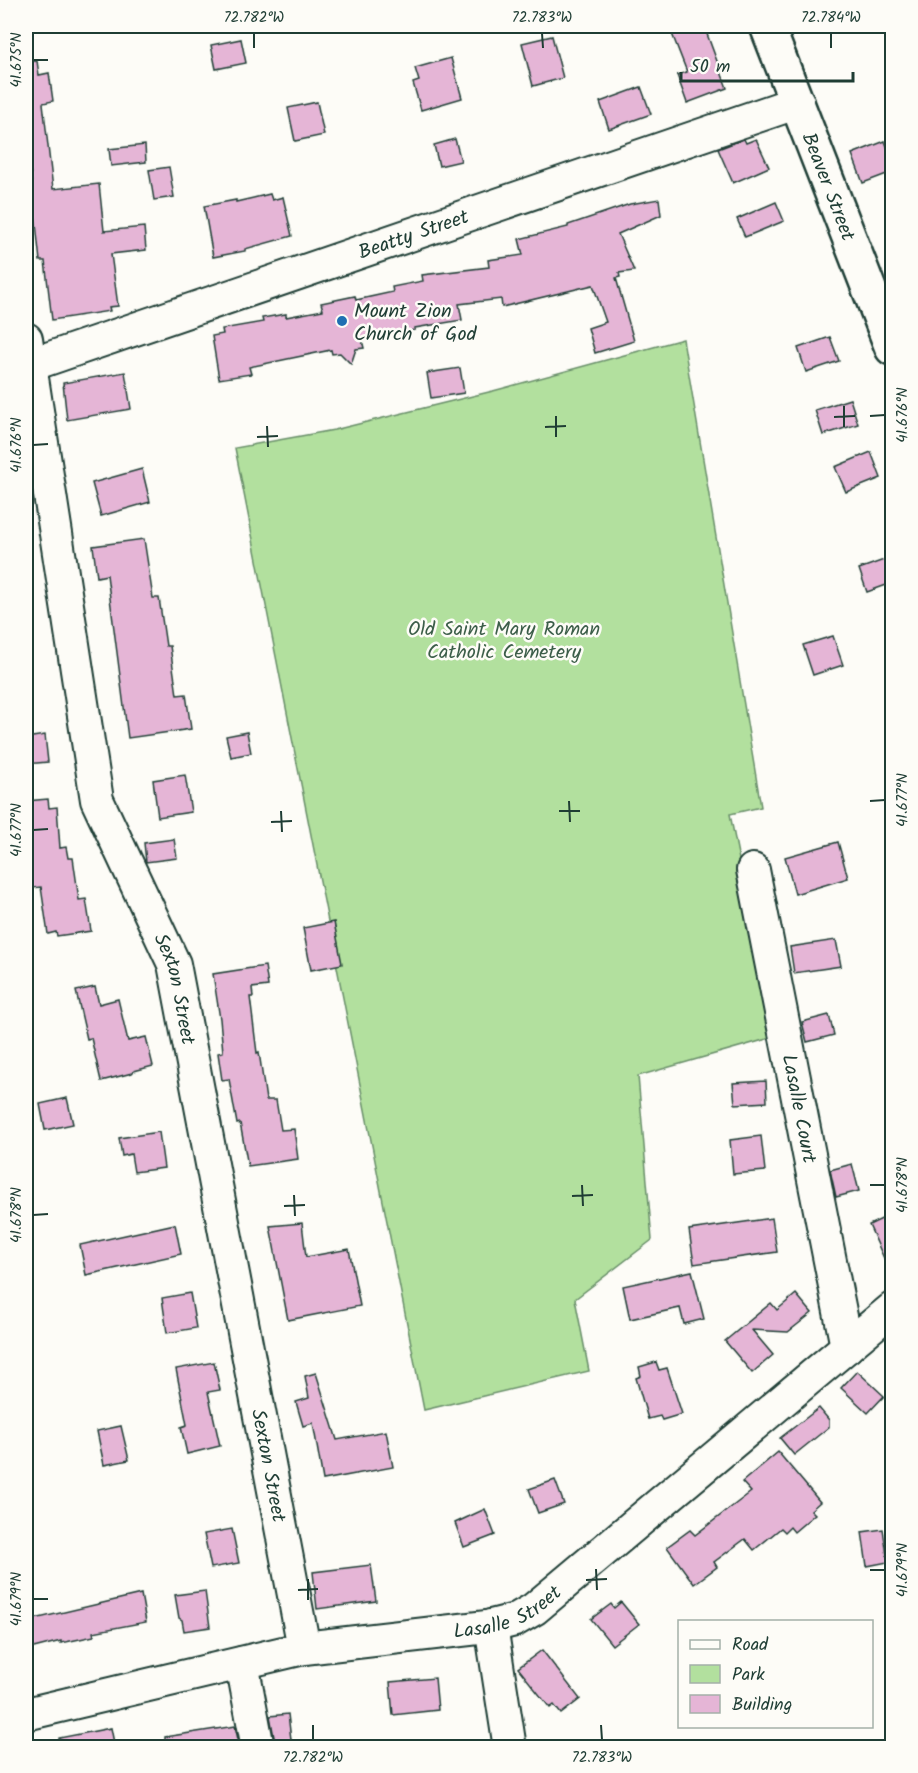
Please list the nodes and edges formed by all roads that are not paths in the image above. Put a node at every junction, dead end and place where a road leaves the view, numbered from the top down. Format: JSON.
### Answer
{"nodes":[{"id":1,"x":767,"y":26,"type":"edge"},
{"id":2,"x":798,"y":102,"type":"junction"},
{"id":3,"x":892,"y":348,"type":"edge"},
{"id":4,"x":28,"y":352,"type":"edge"},
{"id":5,"x":753,"y":870,"type":"dead end"},
{"id":6,"x":892,"y":1309,"type":"edge"},
{"id":7,"x":847,"y":1347,"type":"junction"},
{"id":8,"x":491,"y":1626,"type":"junction"},
{"id":9,"x":304,"y":1648,"type":"junction"},
{"id":10,"x":242,"y":1663,"type":"junction"},
{"id":11,"x":26,"y":1714,"type":"edge"},
{"id":12,"x":258,"y":1748,"type":"edge"},
{"id":13,"x":510,"y":1748,"type":"edge"}],
"edges":[{"from":1,"to":2,"type":"main road","name":"Beaver Street"},
{"from":2,"to":3,"type":"main road","name":"Beaver Street"},
{"from":2,"to":4,"type":"street","name":"Beatty Street"},
{"from":4,"to":9,"type":"street","name":"Sexton Street"},
{"from":5,"to":7,"type":"street","name":"Lasalle Court"},
{"from":6,"to":7,"type":"street","name":"Lasalle Street"},
{"from":7,"to":8,"type":"street","name":"Lasalle Street"},
{"from":8,"to":9,"type":"street","name":"Lasalle Street"},
{"from":8,"to":13,"type":"street"},
{"from":9,"to":10,"type":"street","name":"Lasalle Street"},
{"from":10,"to":11,"type":"street","name":"Lasalle Street"},
{"from":10,"to":12,"type":"street"}]}
